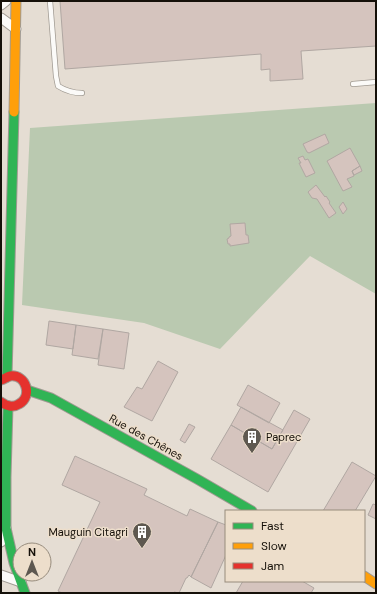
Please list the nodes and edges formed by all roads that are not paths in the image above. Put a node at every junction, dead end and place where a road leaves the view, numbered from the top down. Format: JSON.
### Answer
{"nodes":[{"id":1,"x":6,"y":1,"type":"edge"},
{"id":2,"x":16,"y":1,"type":"edge"},
{"id":3,"x":20,"y":1,"type":"edge"},
{"id":4,"x":50,"y":1,"type":"edge"},
{"id":5,"x":1,"y":5,"type":"edge"},
{"id":6,"x":1,"y":18,"type":"edge"},
{"id":7,"x":16,"y":29,"type":"junction"},
{"id":8,"x":376,"y":82,"type":"edge"},
{"id":9,"x":354,"y":84,"type":"dead end"},
{"id":10,"x":82,"y":93,"type":"dead end"},
{"id":11,"x":9,"y":299,"type":"junction"},
{"id":12,"x":3,"y":322,"type":"dead end"},
{"id":13,"x":4,"y":378,"type":"edge"},
{"id":14,"x":27,"y":390,"type":"junction"},
{"id":15,"x":4,"y":404,"type":"edge"},
{"id":16,"x":250,"y":510,"type":"edge"},
{"id":17,"x":6,"y":528,"type":"junction"},
{"id":18,"x":1,"y":542,"type":"edge"},
{"id":19,"x":12,"y":550,"type":"edge"},
{"id":20,"x":1,"y":575,"type":"edge"},
{"id":21,"x":365,"y":577,"type":"edge"},
{"id":22,"x":12,"y":579,"type":"edge"},
{"id":23,"x":21,"y":582,"type":"edge"},
{"id":24,"x":376,"y":584,"type":"edge"},
{"id":25,"x":25,"y":593,"type":"edge"}],
"edges":[{"from":1,"to":5,"type":"street"},
{"from":2,"to":7,"type":"main road"},
{"from":3,"to":7,"type":"lane"},
{"from":4,"to":10,"type":"lane"},
{"from":6,"to":7,"type":"street"},
{"from":7,"to":11,"type":"main road"},
{"from":8,"to":9,"type":"lane"},
{"from":11,"to":12,"type":"lane"},
{"from":11,"to":13,"type":"main road"},
{"from":13,"to":14,"type":"main road"},
{"from":14,"to":15,"type":"main road"},
{"from":14,"to":16,"type":"main road","name":"Rue des Chênes"},
{"from":15,"to":17,"type":"main road"},
{"from":17,"to":18,"type":"street"},
{"from":17,"to":19,"type":"main road"},
{"from":20,"to":22,"type":"street"},
{"from":21,"to":24,"type":"main road"},
{"from":23,"to":25,"type":"main road"}]}
